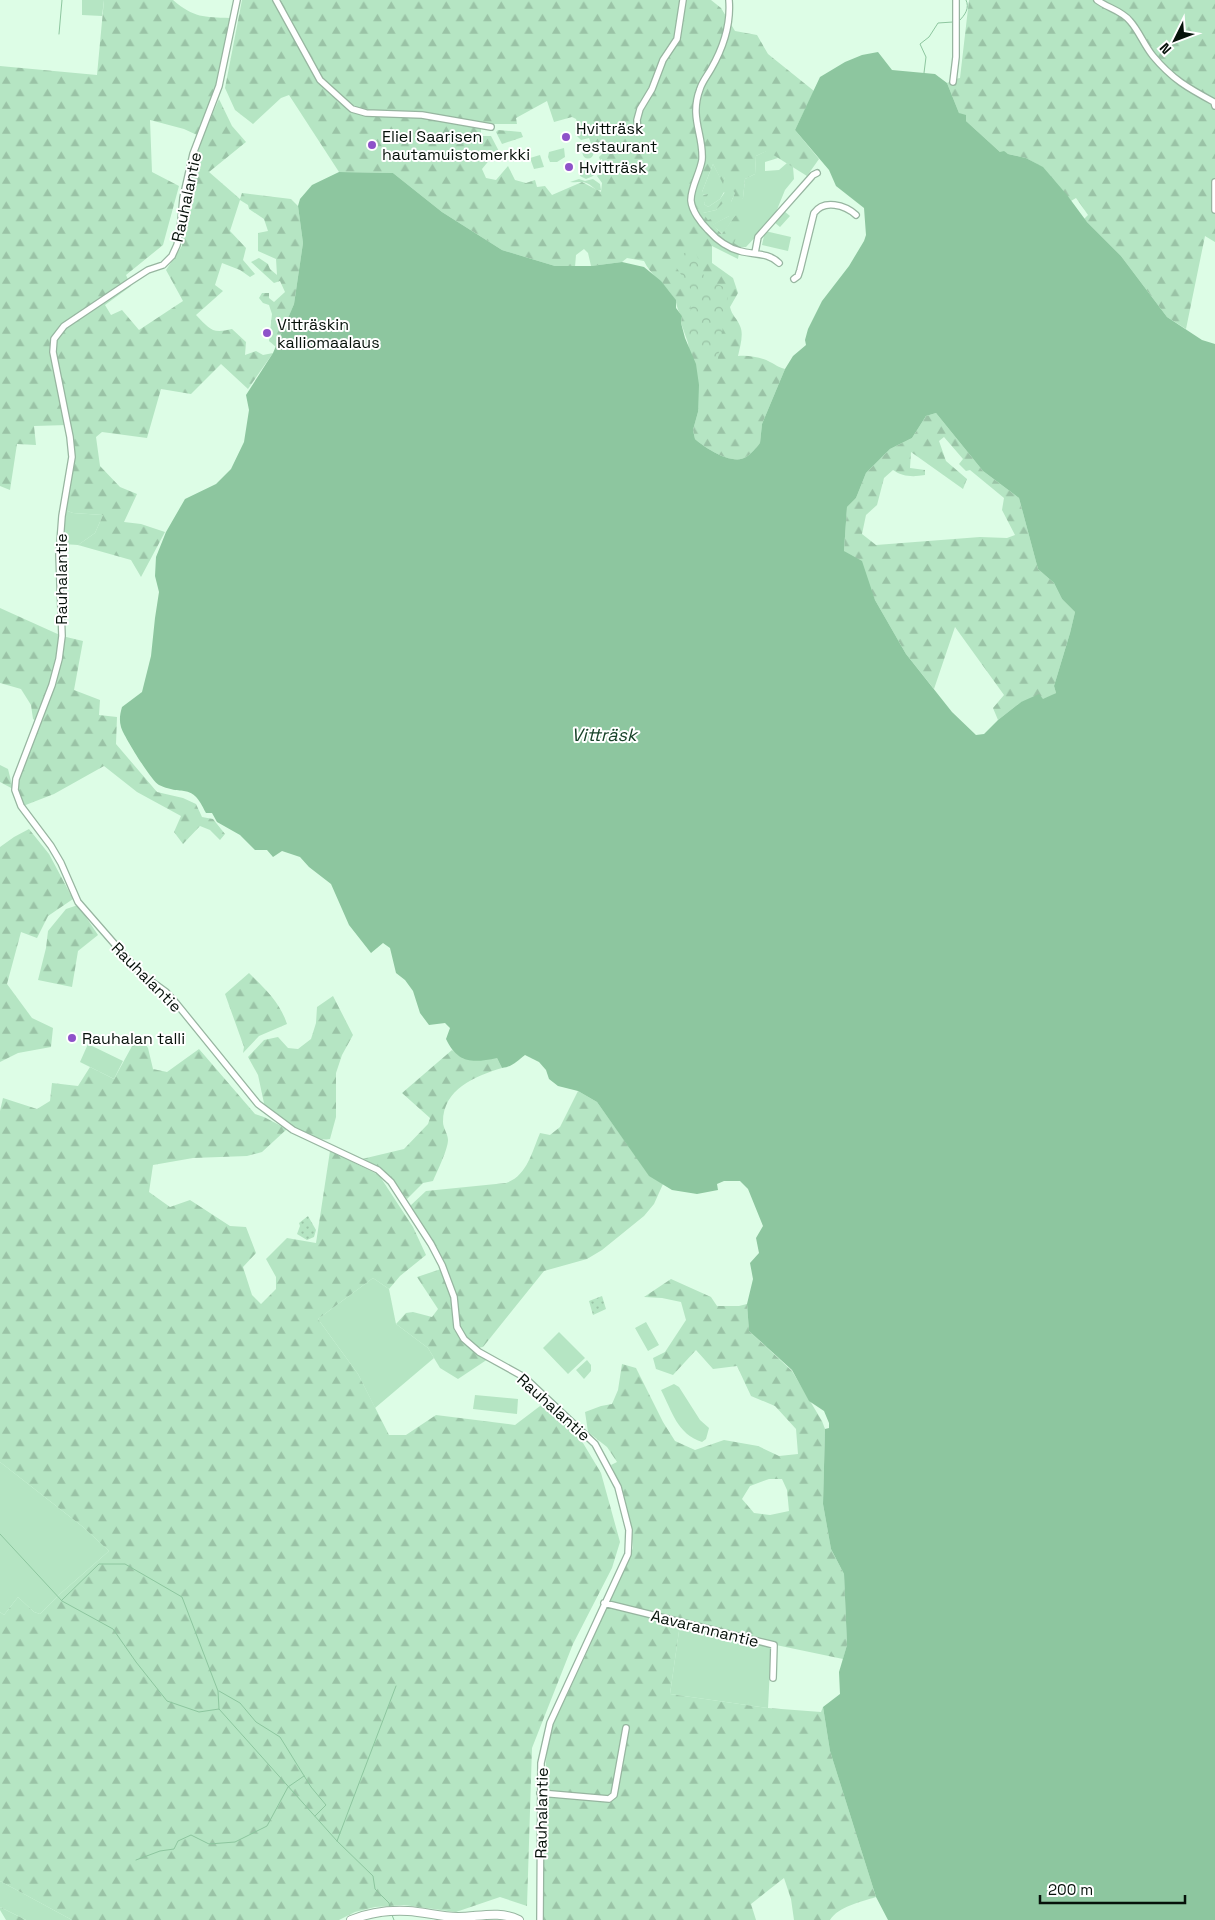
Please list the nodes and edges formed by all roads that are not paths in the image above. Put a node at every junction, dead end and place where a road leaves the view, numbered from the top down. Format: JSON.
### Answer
{"nodes":[{"id":1,"x":238,"y":0,"type":"edge"},
{"id":2,"x":276,"y":0,"type":"edge"},
{"id":3,"x":682,"y":0,"type":"edge"},
{"id":4,"x":730,"y":0,"type":"edge"},
{"id":5,"x":956,"y":0,"type":"edge"},
{"id":6,"x":1098,"y":0,"type":"edge"},
{"id":7,"x":953,"y":82,"type":"dead end"},
{"id":8,"x":1215,"y":106,"type":"edge"},
{"id":9,"x":491,"y":127,"type":"dead end"},
{"id":10,"x":638,"y":129,"type":"dead end"},
{"id":11,"x":817,"y":173,"type":"dead end"},
{"id":12,"x":1215,"y":182,"type":"edge"},
{"id":13,"x":1215,"y":210,"type":"edge"},
{"id":14,"x":856,"y":215,"type":"dead end"},
{"id":15,"x":755,"y":254,"type":"junction"},
{"id":16,"x":779,"y":263,"type":"dead end"},
{"id":17,"x":794,"y":279,"type":"dead end"},
{"id":18,"x":604,"y":1603,"type":"junction"},
{"id":19,"x":772,"y":1678,"type":"dead end"},
{"id":20,"x":626,"y":1728,"type":"dead end"},
{"id":21,"x":540,"y":1792,"type":"junction"},
{"id":22,"x":540,"y":1913,"type":"junction"},
{"id":23,"x":351,"y":1920,"type":"edge"},
{"id":24,"x":519,"y":1920,"type":"edge"},
{"id":25,"x":534,"y":1920,"type":"edge"},
{"id":26,"x":540,"y":1920,"type":"edge"}],
"edges":[{"from":1,"to":18,"type":"street","name":"Rauhalantie"},
{"from":2,"to":9,"type":"street"},
{"from":3,"to":10,"type":"street"},
{"from":4,"to":15,"type":"street"},
{"from":5,"to":7,"type":"street"},
{"from":6,"to":8,"type":"street"},
{"from":11,"to":15,"type":"street"},
{"from":12,"to":13,"type":"street"},
{"from":14,"to":17,"type":"street"},
{"from":15,"to":16,"type":"street"},
{"from":18,"to":19,"type":"street","name":"Aavarannantie"},
{"from":18,"to":21,"type":"street","name":"Rauhalantie"},
{"from":20,"to":21,"type":"street"},
{"from":21,"to":22,"type":"street","name":"Rauhalantie"},
{"from":22,"to":25,"type":"street"},
{"from":22,"to":26,"type":"street","name":"Rauhalantie"},
{"from":23,"to":24,"type":"street"}]}
